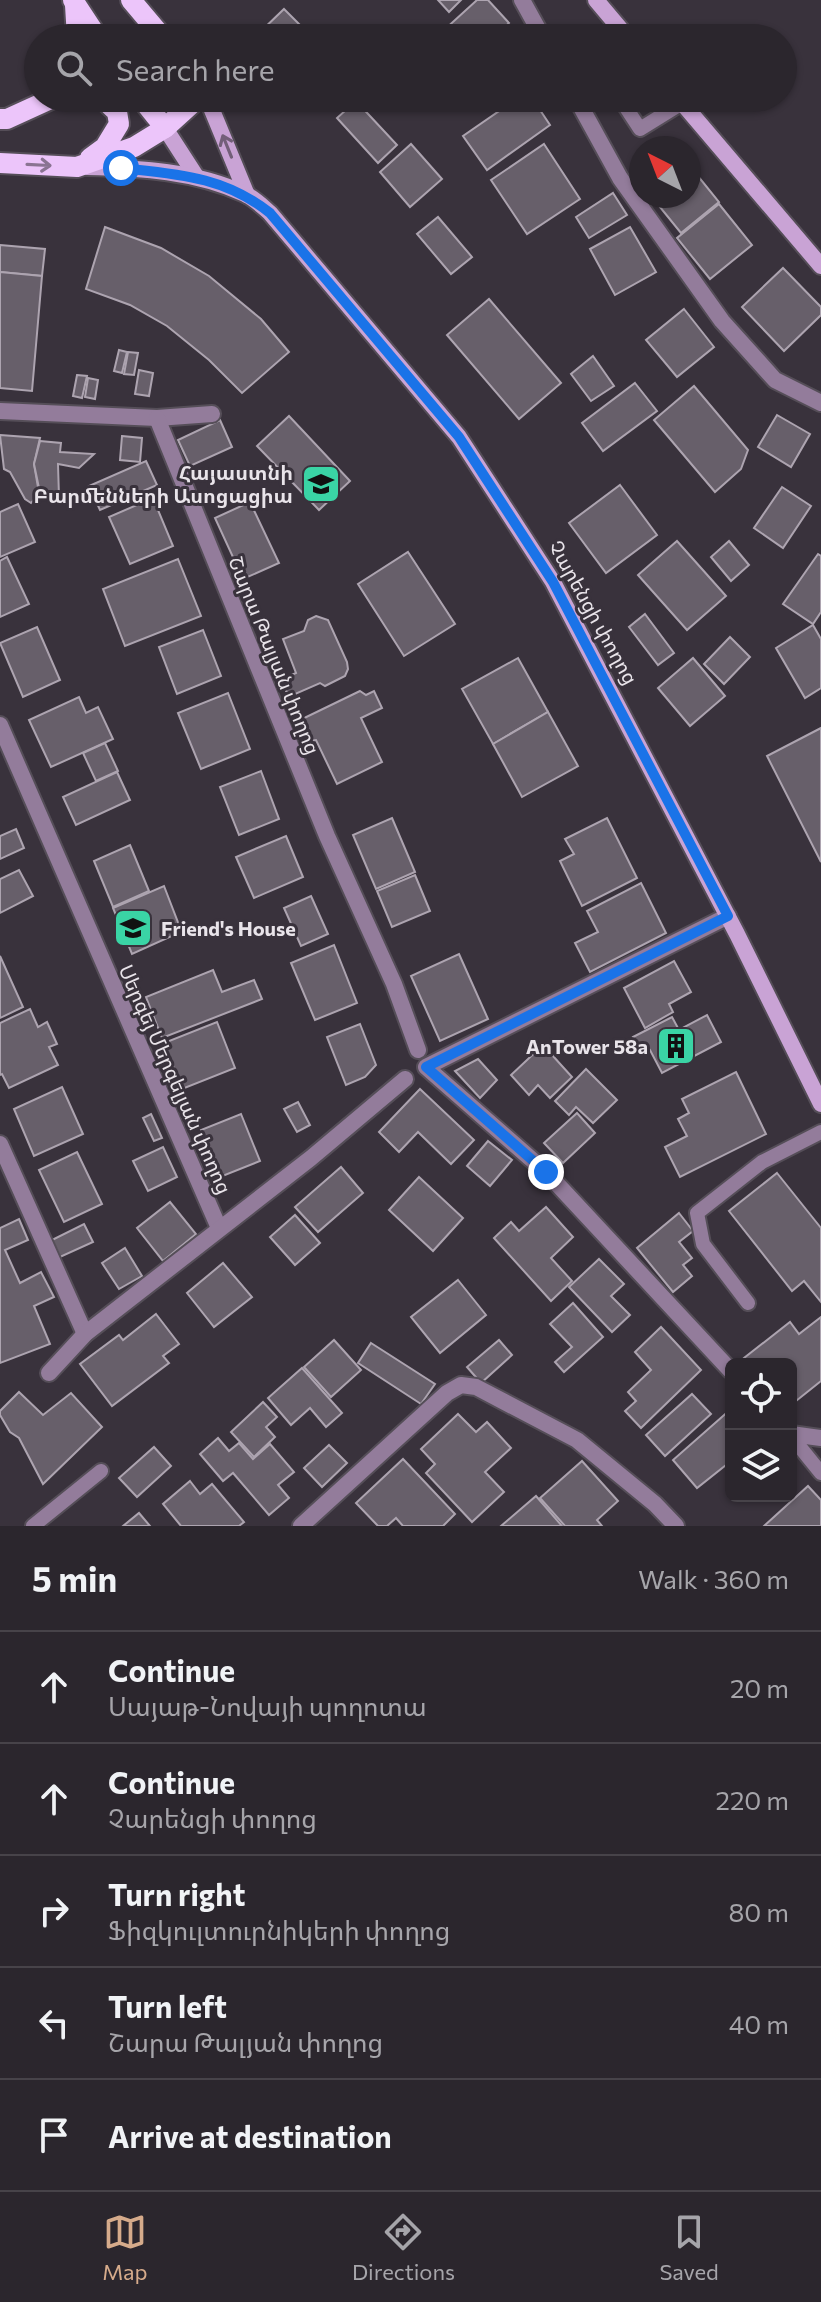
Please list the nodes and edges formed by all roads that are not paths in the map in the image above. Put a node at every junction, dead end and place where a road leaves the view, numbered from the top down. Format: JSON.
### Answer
{"nodes":[{"id":1,"x":131,"y":0,"type":"edge"},
{"id":2,"x":522,"y":0,"type":"edge"},
{"id":3,"x":596,"y":0,"type":"edge"},
{"id":4,"x":74,"y":2,"type":"edge"},
{"id":5,"x":76,"y":24,"type":"edge"},
{"id":6,"x":89,"y":24,"type":"edge"},
{"id":7,"x":151,"y":24,"type":"edge"},
{"id":8,"x":535,"y":24,"type":"edge"},
{"id":9,"x":616,"y":24,"type":"edge"},
{"id":10,"x":24,"y":111,"type":"edge"},
{"id":11,"x":117,"y":112,"type":"edge"},
{"id":12,"x":152,"y":112,"type":"edge"},
{"id":13,"x":183,"y":112,"type":"edge"},
{"id":14,"x":213,"y":112,"type":"edge"},
{"id":15,"x":584,"y":112,"type":"edge"},
{"id":16,"x":629,"y":112,"type":"edge"},
{"id":17,"x":663,"y":112,"type":"edge"},
{"id":18,"x":690,"y":112,"type":"edge"},
{"id":19,"x":0,"y":119,"type":"edge"},
{"id":20,"x":165,"y":128,"type":"junction"},
{"id":21,"x":0,"y":163,"type":"edge"},
{"id":22,"x":77,"y":167,"type":"junction"},
{"id":23,"x":196,"y":176,"type":"junction"},
{"id":24,"x":247,"y":195,"type":"junction"},
{"id":25,"x":821,"y":266,"type":"edge"},
{"id":26,"x":821,"y":403,"type":"edge"},
{"id":27,"x":0,"y":411,"type":"edge"},
{"id":28,"x":212,"y":414,"type":"dead end"},
{"id":29,"x":157,"y":418,"type":"junction"},
{"id":30,"x":0,"y":725,"type":"edge"},
{"id":31,"x":728,"y":916,"type":"junction"},
{"id":32,"x":418,"y":1050,"type":"dead end"},
{"id":33,"x":405,"y":1079,"type":"dead end"},
{"id":34,"x":821,"y":1104,"type":"edge"},
{"id":35,"x":821,"y":1132,"type":"edge"},
{"id":36,"x":0,"y":1144,"type":"edge"},
{"id":37,"x":219,"y":1228,"type":"junction"},
{"id":38,"x":748,"y":1303,"type":"dead end"},
{"id":39,"x":85,"y":1334,"type":"junction"},
{"id":40,"x":725,"y":1365,"type":"edge"},
{"id":41,"x":49,"y":1373,"type":"dead end"},
{"id":42,"x":797,"y":1436,"type":"edge"},
{"id":43,"x":821,"y":1438,"type":"edge"},
{"id":44,"x":797,"y":1443,"type":"edge"},
{"id":45,"x":101,"y":1471,"type":"dead end"},
{"id":46,"x":821,"y":1473,"type":"edge"},
{"id":47,"x":33,"y":1526,"type":"edge"},
{"id":48,"x":301,"y":1526,"type":"edge"},
{"id":49,"x":676,"y":1526,"type":"edge"}],
"edges":[{"from":1,"to":7,"type":"main road"},
{"from":2,"to":8,"type":"street"},
{"from":3,"to":9,"type":"main road"},
{"from":4,"to":5,"type":"main road"},
{"from":4,"to":6,"type":"main road"},
{"from":10,"to":19,"type":"main road"},
{"from":11,"to":22,"type":"main road"},
{"from":12,"to":20,"type":"main road"},
{"from":13,"to":20,"type":"main road"},
{"from":24,"to":14,"type":"main road","name":"Չարենցի փողոց","one_way":true},
{"from":15,"to":26,"type":"street"},
{"from":16,"to":17,"type":"lane"},
{"from":18,"to":25,"type":"main road"},
{"from":20,"to":22,"type":"main road"},
{"from":20,"to":23,"type":"main road"},
{"from":21,"to":22,"type":"main road","one_way":true},
{"from":22,"to":23,"type":"main road","name":"Չարենցի փողոց"},
{"from":23,"to":24,"type":"main road","name":"Չարենցի փողոց"},
{"from":24,"to":31,"type":"main road","name":"Չարենցի փողոց"},
{"from":27,"to":29,"type":"street"},
{"from":28,"to":29,"type":"street"},
{"from":29,"to":32,"type":"street","name":"Շարա Թալյան փողոց"},
{"from":30,"to":37,"type":"street","name":"Սերգեյ Մերգելյան փողոց"},
{"from":31,"to":34,"type":"main road","name":"Չարենցի փողոց"},
{"from":31,"to":40,"type":"street"},
{"from":33,"to":37,"type":"street"},
{"from":35,"to":38,"type":"lane"},
{"from":36,"to":39,"type":"street"},
{"from":37,"to":39,"type":"street"},
{"from":39,"to":41,"type":"street"},
{"from":42,"to":43,"type":"street"},
{"from":44,"to":46,"type":"lane"},
{"from":45,"to":47,"type":"lane"},
{"from":48,"to":49,"type":"street"}]}
